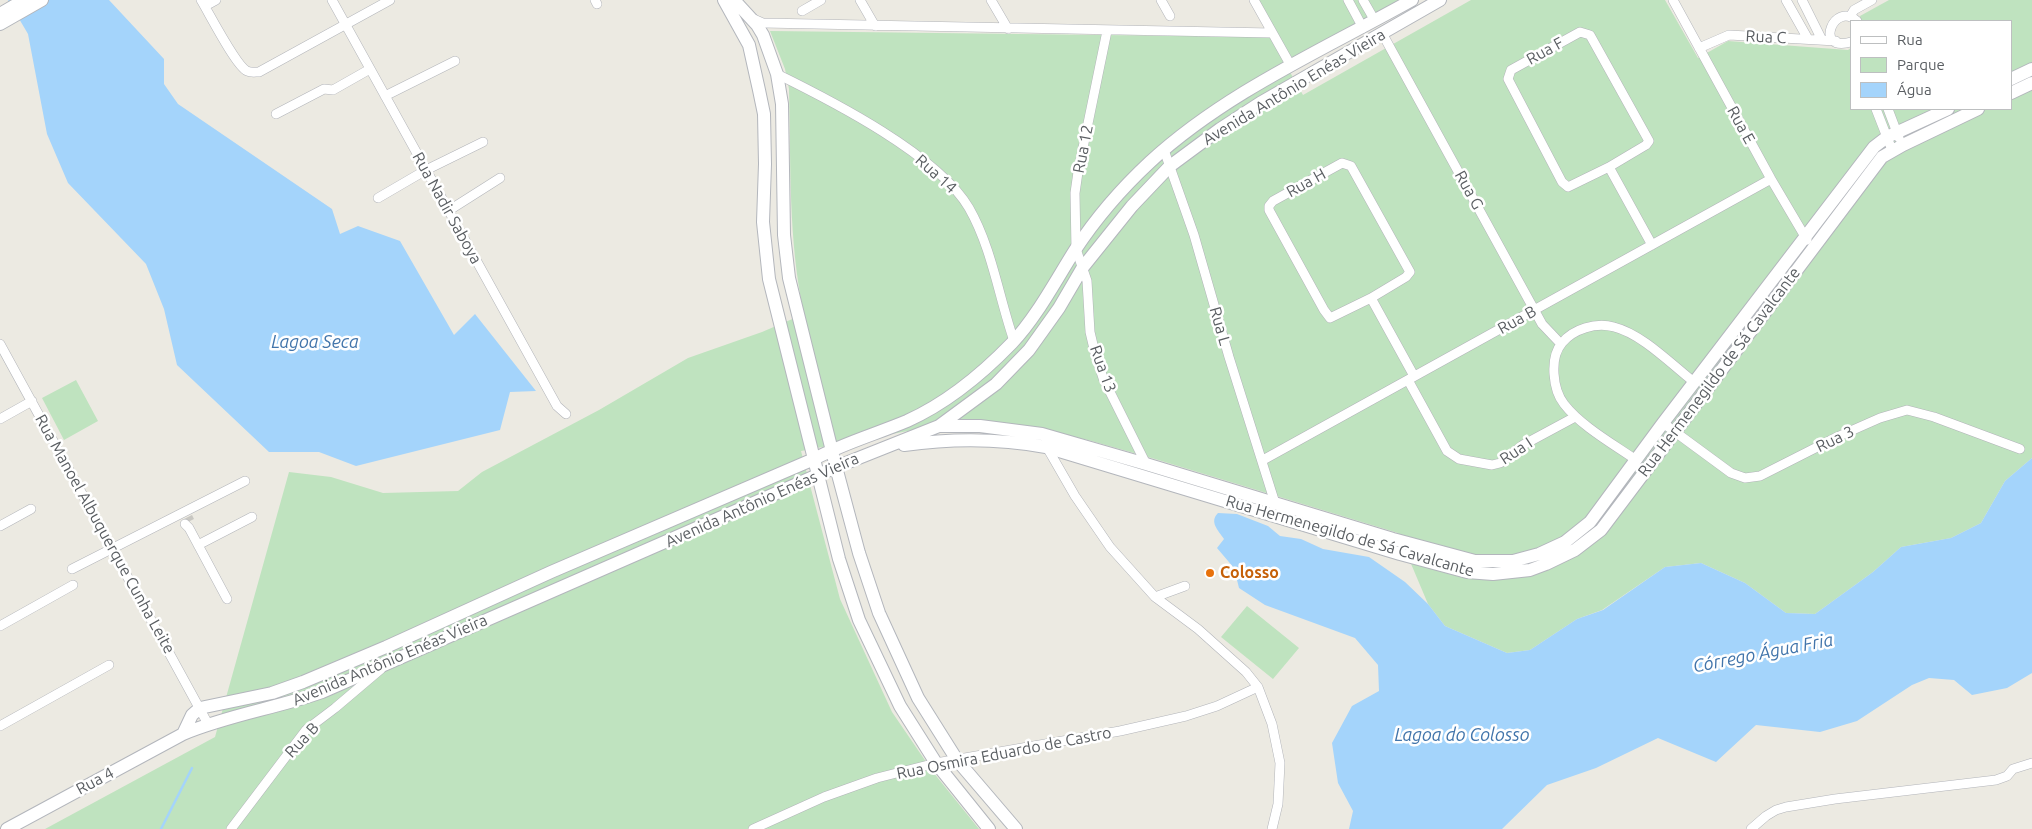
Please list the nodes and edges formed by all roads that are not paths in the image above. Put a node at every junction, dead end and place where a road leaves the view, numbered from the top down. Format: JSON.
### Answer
{"nodes":[{"id":1,"x":24,"y":0,"type":"edge"},
{"id":2,"x":42,"y":0,"type":"edge"},
{"id":3,"x":216,"y":0,"type":"edge"},
{"id":4,"x":332,"y":0,"type":"edge"},
{"id":5,"x":390,"y":0,"type":"edge"},
{"id":6,"x":822,"y":0,"type":"edge"},
{"id":7,"x":860,"y":0,"type":"edge"},
{"id":8,"x":991,"y":0,"type":"edge"},
{"id":9,"x":1161,"y":0,"type":"edge"},
{"id":10,"x":1254,"y":0,"type":"edge"},
{"id":11,"x":1348,"y":0,"type":"edge"},
{"id":12,"x":1363,"y":0,"type":"edge"},
{"id":13,"x":1412,"y":0,"type":"edge"},
{"id":14,"x":1440,"y":0,"type":"edge"},
{"id":15,"x":1673,"y":0,"type":"edge"},
{"id":16,"x":1786,"y":0,"type":"edge"},
{"id":17,"x":1802,"y":0,"type":"edge"},
{"id":18,"x":1872,"y":0,"type":"edge"},
{"id":19,"x":203,"y":3,"type":"edge"},
{"id":20,"x":733,"y":5,"type":"edge"},
{"id":21,"x":14,"y":10,"type":"junction"},
{"id":22,"x":802,"y":11,"type":"dead end"},
{"id":23,"x":0,"y":14,"type":"edge"},
{"id":24,"x":1170,"y":16,"type":"dead end"},
{"id":25,"x":750,"y":17,"type":"junction"},
{"id":26,"x":1854,"y":18,"type":"edge"},
{"id":27,"x":1375,"y":21,"type":"junction"},
{"id":28,"x":1831,"y":22,"type":"junction"},
{"id":29,"x":1814,"y":23,"type":"junction"},
{"id":30,"x":0,"y":24,"type":"edge"},
{"id":31,"x":345,"y":25,"type":"junction"},
{"id":32,"x":875,"y":26,"type":"junction"},
{"id":33,"x":1363,"y":28,"type":"junction"},
{"id":34,"x":1008,"y":29,"type":"junction"},
{"id":35,"x":1107,"y":31,"type":"junction"},
{"id":36,"x":1272,"y":33,"type":"junction"},
{"id":37,"x":1382,"y":33,"type":"junction"},
{"id":38,"x":1808,"y":39,"type":"junction"},
{"id":39,"x":1822,"y":40,"type":"junction"},
{"id":40,"x":1836,"y":41,"type":"junction"},
{"id":41,"x":1850,"y":42,"type":"edge"},
{"id":42,"x":1699,"y":48,"type":"junction"},
{"id":43,"x":455,"y":61,"type":"dead end"},
{"id":44,"x":1291,"y":66,"type":"junction"},
{"id":45,"x":370,"y":69,"type":"junction"},
{"id":46,"x":2032,"y":69,"type":"edge"},
{"id":47,"x":777,"y":74,"type":"junction"},
{"id":48,"x":2012,"y":79,"type":"edge"},
{"id":49,"x":2032,"y":83,"type":"edge"},
{"id":50,"x":2012,"y":93,"type":"edge"},
{"id":51,"x":385,"y":96,"type":"junction"},
{"id":52,"x":1877,"y":110,"type":"edge"},
{"id":53,"x":1888,"y":110,"type":"edge"},
{"id":54,"x":1946,"y":110,"type":"edge"},
{"id":55,"x":1976,"y":110,"type":"edge"},
{"id":56,"x":276,"y":114,"type":"dead end"},
{"id":57,"x":1892,"y":135,"type":"junction"},
{"id":58,"x":483,"y":142,"type":"dead end"},
{"id":59,"x":1897,"y":147,"type":"junction"},
{"id":60,"x":1164,"y":150,"type":"junction"},
{"id":61,"x":1170,"y":166,"type":"junction"},
{"id":62,"x":1610,"y":167,"type":"junction"},
{"id":63,"x":426,"y":170,"type":"junction"},
{"id":64,"x":500,"y":178,"type":"dead end"},
{"id":65,"x":1771,"y":179,"type":"junction"},
{"id":66,"x":378,"y":198,"type":"dead end"},
{"id":67,"x":448,"y":211,"type":"junction"},
{"id":68,"x":1809,"y":242,"type":"junction"},
{"id":69,"x":1652,"y":245,"type":"junction"},
{"id":70,"x":1076,"y":248,"type":"junction"},
{"id":71,"x":1083,"y":267,"type":"junction"},
{"id":72,"x":1371,"y":298,"type":"junction"},
{"id":73,"x":1534,"y":310,"type":"junction"},
{"id":74,"x":1014,"y":342,"type":"junction"},
{"id":75,"x":0,"y":344,"type":"edge"},
{"id":76,"x":1561,"y":344,"type":"junction"},
{"id":77,"x":1411,"y":378,"type":"junction"},
{"id":78,"x":1694,"y":382,"type":"junction"},
{"id":79,"x":32,"y":401,"type":"junction"},
{"id":80,"x":566,"y":414,"type":"dead end"},
{"id":81,"x":1575,"y":417,"type":"junction"},
{"id":82,"x":0,"y":418,"type":"edge"},
{"id":83,"x":1663,"y":423,"type":"junction"},
{"id":84,"x":939,"y":426,"type":"junction"},
{"id":85,"x":1675,"y":433,"type":"junction"},
{"id":86,"x":1042,"y":434,"type":"junction"},
{"id":87,"x":1046,"y":447,"type":"junction"},
{"id":88,"x":832,"y":449,"type":"junction"},
{"id":89,"x":882,"y":449,"type":"junction"},
{"id":90,"x":2020,"y":449,"type":"dead end"},
{"id":91,"x":814,"y":459,"type":"junction"},
{"id":92,"x":1262,"y":460,"type":"junction"},
{"id":93,"x":1636,"y":460,"type":"junction"},
{"id":94,"x":1146,"y":464,"type":"junction"},
{"id":95,"x":836,"y":467,"type":"junction"},
{"id":96,"x":818,"y":476,"type":"junction"},
{"id":97,"x":245,"y":481,"type":"dead end"},
{"id":98,"x":1275,"y":502,"type":"junction"},
{"id":99,"x":31,"y":509,"type":"dead end"},
{"id":100,"x":252,"y":517,"type":"dead end"},
{"id":101,"x":186,"y":520,"type":"junction"},
{"id":102,"x":0,"y":526,"type":"edge"},
{"id":103,"x":198,"y":545,"type":"junction"},
{"id":104,"x":112,"y":548,"type":"junction"},
{"id":105,"x":72,"y":569,"type":"dead end"},
{"id":106,"x":74,"y":585,"type":"dead end"},
{"id":107,"x":1185,"y":586,"type":"dead end"},
{"id":108,"x":1155,"y":597,"type":"junction"},
{"id":109,"x":227,"y":599,"type":"dead end"},
{"id":110,"x":0,"y":626,"type":"edge"},
{"id":111,"x":387,"y":664,"type":"junction"},
{"id":112,"x":109,"y":666,"type":"dead end"},
{"id":113,"x":1258,"y":687,"type":"junction"},
{"id":114,"x":200,"y":708,"type":"junction"},
{"id":115,"x":208,"y":724,"type":"junction"},
{"id":116,"x":0,"y":726,"type":"edge"},
{"id":117,"x":184,"y":734,"type":"junction"},
{"id":118,"x":957,"y":760,"type":"junction"},
{"id":119,"x":936,"y":763,"type":"junction"},
{"id":120,"x":2032,"y":763,"type":"edge"},
{"id":121,"x":7,"y":829,"type":"edge"},
{"id":122,"x":230,"y":829,"type":"edge"},
{"id":123,"x":753,"y":829,"type":"edge"},
{"id":124,"x":989,"y":829,"type":"edge"},
{"id":125,"x":1016,"y":829,"type":"edge"},
{"id":126,"x":1272,"y":829,"type":"edge"},
{"id":127,"x":1751,"y":829,"type":"edge"}],
"edges":[{"from":1,"to":21,"type":"street"},
{"from":2,"to":21,"type":"street"},
{"from":3,"to":19,"type":"street"},
{"from":4,"to":31,"type":"street","name":"Rua Nadir Saboya"},
{"from":5,"to":31,"type":"street"},
{"from":6,"to":22,"type":"street"},
{"from":7,"to":32,"type":"street"},
{"from":8,"to":34,"type":"street"},
{"from":9,"to":24,"type":"street"},
{"from":10,"to":36,"type":"street"},
{"from":11,"to":33,"type":"street"},
{"from":12,"to":27,"type":"street"},
{"from":13,"to":27,"type":"street","name":"Avenida Antônio Enéas Vieira"},
{"from":14,"to":37,"type":"street","name":"Avenida Antônio Enéas Vieira"},
{"from":15,"to":42,"type":"street","name":"Rua E"},
{"from":16,"to":38,"type":"street"},
{"from":17,"to":29,"type":"street"},
{"from":18,"to":26,"type":"street"},
{"from":19,"to":31,"type":"street"},
{"from":20,"to":25,"type":"street"},
{"from":20,"to":91,"type":"street"},
{"from":21,"to":23,"type":"street"},
{"from":21,"to":30,"type":"street"},
{"from":25,"to":32,"type":"street"},
{"from":25,"to":47,"type":"street"},
{"from":26,"to":28,"type":"street"},
{"from":27,"to":33,"type":"street","name":"Avenida Antônio Enéas Vieira"},
{"from":28,"to":29,"type":"street"},
{"from":28,"to":40,"type":"street"},
{"from":29,"to":39,"type":"street"},
{"from":31,"to":45,"type":"street","name":"Rua Nadir Saboya"},
{"from":32,"to":34,"type":"street"},
{"from":33,"to":44,"type":"street","name":"Avenida Antônio Enéas Vieira"},
{"from":34,"to":35,"type":"street"},
{"from":35,"to":36,"type":"street"},
{"from":35,"to":70,"type":"street","name":"Rua 12"},
{"from":36,"to":44,"type":"street"},
{"from":37,"to":61,"type":"street","name":"Avenida Antônio Enéas Vieira"},
{"from":37,"to":73,"type":"street","name":"Rua G"},
{"from":38,"to":39,"type":"street","name":"Rua C"},
{"from":38,"to":42,"type":"street","name":"Rua C"},
{"from":39,"to":40,"type":"street","name":"Rua C"},
{"from":40,"to":41,"type":"street","name":"Rua C"},
{"from":42,"to":65,"type":"street","name":"Rua E"},
{"from":43,"to":51,"type":"street"},
{"from":44,"to":60,"type":"street","name":"Avenida Antônio Enéas Vieira"},
{"from":45,"to":51,"type":"street","name":"Rua Nadir Saboya"},
{"from":45,"to":56,"type":"street"},
{"from":46,"to":48,"type":"street"},
{"from":47,"to":74,"type":"street","name":"Rua 14"},
{"from":47,"to":88,"type":"street"},
{"from":49,"to":50,"type":"street"},
{"from":51,"to":63,"type":"street","name":"Rua Nadir Saboya"},
{"from":52,"to":57,"type":"street"},
{"from":53,"to":57,"type":"street"},
{"from":54,"to":57,"type":"street","name":"Rua Hermenegildo de Sá Cavalcante"},
{"from":55,"to":59,"type":"street","name":"Rua Hermenegildo de Sá Cavalcante"},
{"from":57,"to":59,"type":"street"},
{"from":57,"to":68,"type":"street","name":"Rua Hermenegildo de Sá Cavalcante"},
{"from":58,"to":63,"type":"street"},
{"from":59,"to":68,"type":"street","name":"Rua Hermenegildo de Sá Cavalcante"},
{"from":60,"to":61,"type":"street","name":"Rua L"},
{"from":60,"to":70,"type":"street","name":"Avenida Antônio Enéas Vieira"},
{"from":61,"to":71,"type":"street","name":"Avenida Antônio Enéas Vieira"},
{"from":61,"to":92,"type":"street","name":"Rua L"},
{"from":62,"to":62,"type":"street","name":"Rua F"},
{"from":62,"to":69,"type":"street"},
{"from":63,"to":66,"type":"street"},
{"from":63,"to":67,"type":"street","name":"Rua Nadir Saboya"},
{"from":64,"to":67,"type":"street"},
{"from":65,"to":68,"type":"street","name":"Rua E"},
{"from":65,"to":69,"type":"street","name":"Rua B"},
{"from":67,"to":80,"type":"street","name":"Rua Nadir Saboya"},
{"from":68,"to":78,"type":"street","name":"Rua Hermenegildo de Sá Cavalcante"},
{"from":68,"to":85,"type":"street","name":"Rua Hermenegildo de Sá Cavalcante"},
{"from":69,"to":73,"type":"street","name":"Rua B"},
{"from":70,"to":71,"type":"street","name":"Rua 12"},
{"from":70,"to":74,"type":"street","name":"Avenida Antônio Enéas Vieira"},
{"from":71,"to":84,"type":"street","name":"Avenida Antônio Enéas Vieira"},
{"from":71,"to":94,"type":"street","name":"Rua 13"},
{"from":72,"to":72,"type":"street","name":"Rua H"},
{"from":72,"to":77,"type":"street"},
{"from":73,"to":76,"type":"street","name":"Rua G"},
{"from":73,"to":77,"type":"street","name":"Rua B"},
{"from":74,"to":88,"type":"street","name":"Avenida Antônio Enéas Vieira"},
{"from":75,"to":79,"type":"street","name":"Rua Manoel Albuquerque Cunha Leite"},
{"from":76,"to":78,"type":"street"},
{"from":76,"to":81,"type":"street"},
{"from":77,"to":81,"type":"street","name":"Rua I"},
{"from":77,"to":92,"type":"street","name":"Rua B"},
{"from":78,"to":83,"type":"street","name":"Rua Hermenegildo de Sá Cavalcante"},
{"from":79,"to":82,"type":"street"},
{"from":79,"to":104,"type":"street","name":"Rua Manoel Albuquerque Cunha Leite"},
{"from":81,"to":93,"type":"street"},
{"from":83,"to":85,"type":"street","name":"Rua 3"},
{"from":83,"to":93,"type":"street","name":"Rua Hermenegildo de Sá Cavalcante"},
{"from":84,"to":86,"type":"street","name":"Rua Hermenegildo de Sá Cavalcante"},
{"from":84,"to":89,"type":"street","name":"Avenida Antônio Enéas Vieira"},
{"from":85,"to":87,"type":"street","name":"Rua Hermenegildo de Sá Cavalcante"},
{"from":85,"to":90,"type":"street","name":"Rua 3"},
{"from":86,"to":87,"type":"street"},
{"from":86,"to":94,"type":"street","name":"Rua Hermenegildo de Sá Cavalcante"},
{"from":87,"to":89,"type":"street","name":"Rua Hermenegildo de Sá Cavalcante"},
{"from":87,"to":108,"type":"street"},
{"from":88,"to":91,"type":"street","name":"Avenida Antônio Enéas Vieira"},
{"from":88,"to":95,"type":"street"},
{"from":89,"to":95,"type":"street","name":"Avenida Antônio Enéas Vieira"},
{"from":91,"to":96,"type":"street"},
{"from":91,"to":114,"type":"street","name":"Avenida Antônio Enéas Vieira"},
{"from":92,"to":98,"type":"street","name":"Rua L"},
{"from":93,"to":98,"type":"street","name":"Rua Hermenegildo de Sá Cavalcante"},
{"from":94,"to":98,"type":"street","name":"Rua Hermenegildo de Sá Cavalcante"},
{"from":95,"to":96,"type":"street","name":"Avenida Antônio Enéas Vieira"},
{"from":95,"to":118,"type":"street"},
{"from":96,"to":111,"type":"street","name":"Avenida Antônio Enéas Vieira"},
{"from":96,"to":119,"type":"street"},
{"from":97,"to":101,"type":"street"},
{"from":99,"to":102,"type":"street"},
{"from":100,"to":103,"type":"street"},
{"from":101,"to":103,"type":"street"},
{"from":101,"to":104,"type":"street"},
{"from":103,"to":109,"type":"street"},
{"from":104,"to":105,"type":"street"},
{"from":104,"to":114,"type":"street","name":"Rua Manoel Albuquerque Cunha Leite"},
{"from":106,"to":110,"type":"street"},
{"from":107,"to":108,"type":"street"},
{"from":108,"to":113,"type":"street"},
{"from":111,"to":115,"type":"street","name":"Avenida Antônio Enéas Vieira"},
{"from":111,"to":122,"type":"street","name":"Rua B"},
{"from":112,"to":116,"type":"street"},
{"from":113,"to":118,"type":"street","name":"Rua Osmira Eduardo de Castro"},
{"from":113,"to":126,"type":"street"},
{"from":114,"to":115,"type":"street","name":"Rua Manoel Albuquerque Cunha Leite"},
{"from":114,"to":117,"type":"street"},
{"from":115,"to":117,"type":"street","name":"Avenida Antônio Enéas Vieira"},
{"from":117,"to":121,"type":"street","name":"Rua 4"},
{"from":118,"to":119,"type":"street","name":"Rua Osmira Eduardo de Castro"},
{"from":118,"to":125,"type":"street"},
{"from":119,"to":123,"type":"street","name":"Rua Osmira Eduardo de Castro"},
{"from":119,"to":124,"type":"street"},
{"from":120,"to":127,"type":"street"}]}
